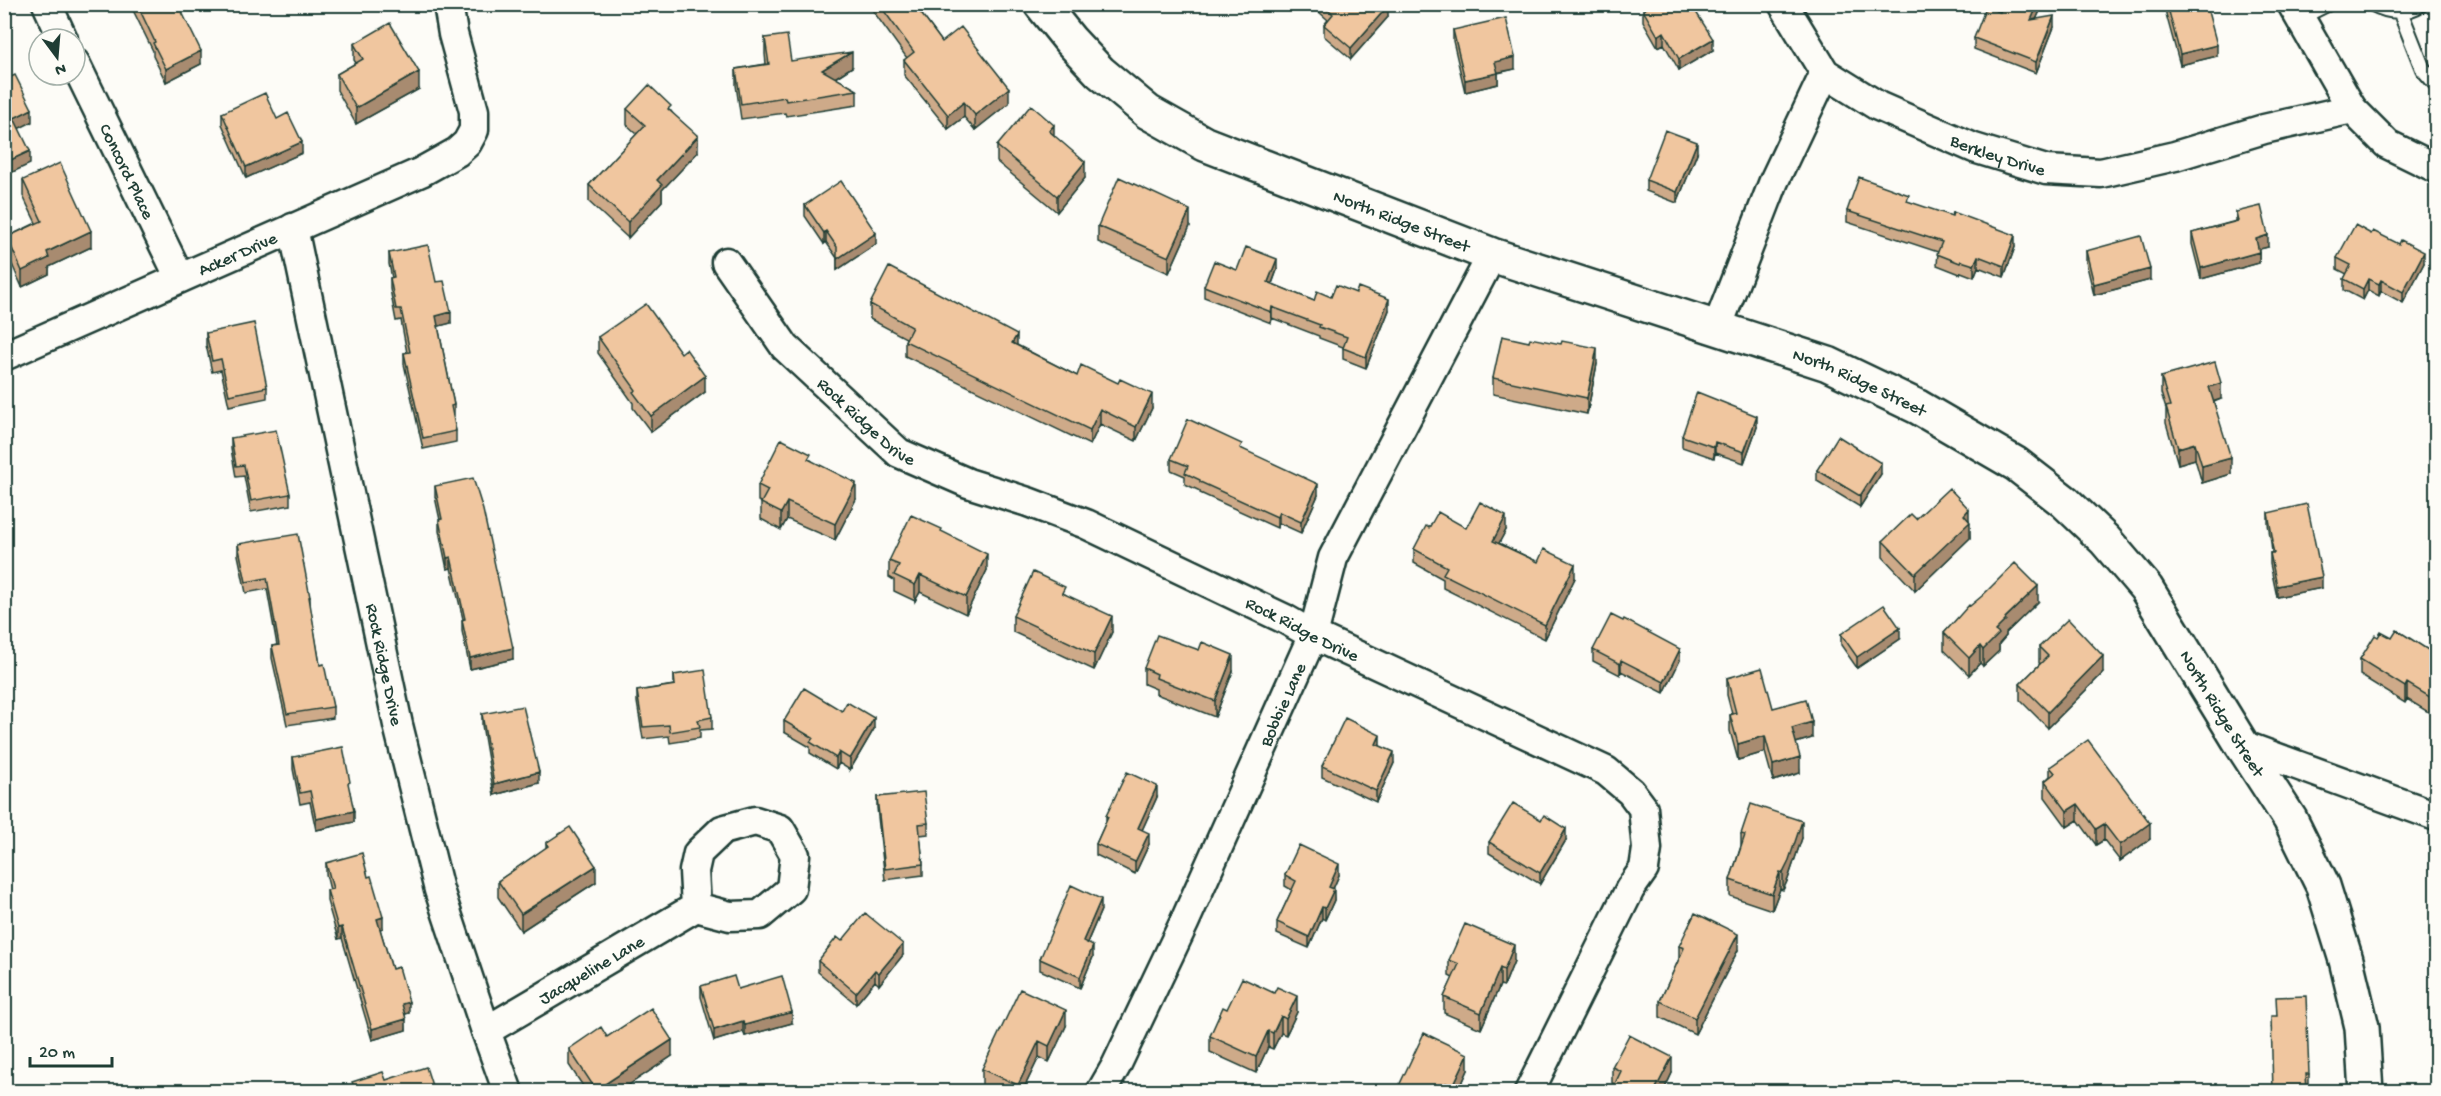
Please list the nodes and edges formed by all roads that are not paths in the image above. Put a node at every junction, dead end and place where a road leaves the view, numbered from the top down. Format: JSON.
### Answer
{"nodes":[{"id":1,"x":47,"y":4,"type":"edge"},
{"id":2,"x":448,"y":4,"type":"edge"},
{"id":3,"x":1041,"y":4,"type":"edge"},
{"id":4,"x":1783,"y":4,"type":"edge"},
{"id":5,"x":2327,"y":4,"type":"edge"},
{"id":6,"x":2373,"y":4,"type":"edge"},
{"id":7,"x":2421,"y":4,"type":"edge"},
{"id":8,"x":2296,"y":11,"type":"edge"},
{"id":9,"x":2400,"y":11,"type":"junction"},
{"id":10,"x":58,"y":27,"type":"edge"},
{"id":11,"x":1825,"y":73,"type":"junction"},
{"id":12,"x":2436,"y":84,"type":"edge"},
{"id":13,"x":87,"y":87,"type":"edge"},
{"id":14,"x":2352,"y":109,"type":"junction"},
{"id":15,"x":2436,"y":168,"type":"edge"},
{"id":16,"x":293,"y":228,"type":"junction"},
{"id":17,"x":1491,"y":255,"type":"junction"},
{"id":18,"x":726,"y":262,"type":"dead end"},
{"id":19,"x":180,"y":278,"type":"junction"},
{"id":20,"x":1717,"y":328,"type":"junction"},
{"id":21,"x":4,"y":356,"type":"edge"},
{"id":22,"x":1313,"y":635,"type":"junction"},
{"id":23,"x":2242,"y":745,"type":"junction"},
{"id":24,"x":2436,"y":816,"type":"edge"},
{"id":25,"x":696,"y":907,"type":"dead end"},
{"id":26,"x":486,"y":1031,"type":"junction"},
{"id":27,"x":508,"y":1092,"type":"edge"},
{"id":28,"x":1101,"y":1092,"type":"edge"},
{"id":29,"x":1529,"y":1092,"type":"edge"},
{"id":30,"x":2366,"y":1092,"type":"edge"}],
"edges":[{"from":1,"to":10,"type":"street"},
{"from":2,"to":16,"type":"street","name":"Acker Drive"},
{"from":3,"to":17,"type":"street","name":"North Ridge Street"},
{"from":4,"to":11,"type":"street"},
{"from":5,"to":8,"type":"lane"},
{"from":6,"to":9,"type":"lane"},
{"from":7,"to":9,"type":"lane"},
{"from":8,"to":14,"type":"street"},
{"from":9,"to":12,"type":"lane"},
{"from":11,"to":14,"type":"street","name":"Berkley Drive"},
{"from":11,"to":20,"type":"street"},
{"from":13,"to":19,"type":"street","name":"Concord Place"},
{"from":14,"to":15,"type":"street"},
{"from":16,"to":19,"type":"street","name":"Acker Drive"},
{"from":16,"to":26,"type":"street","name":"Rock Ridge Drive"},
{"from":17,"to":20,"type":"street","name":"North Ridge Street"},
{"from":17,"to":22,"type":"street","name":"Bobbie Lane"},
{"from":18,"to":22,"type":"street","name":"Rock Ridge Drive"},
{"from":19,"to":21,"type":"street","name":"Acker Drive"},
{"from":20,"to":23,"type":"street","name":"North Ridge Street"},
{"from":22,"to":28,"type":"street","name":"Bobbie Lane"},
{"from":22,"to":29,"type":"street","name":"Rock Ridge Drive"},
{"from":23,"to":24,"type":"street"},
{"from":23,"to":30,"type":"street","name":"North Ridge Street"},
{"from":25,"to":26,"type":"street","name":"Jacqueline Lane"},
{"from":26,"to":27,"type":"street","name":"Rock Ridge Drive"}]}
